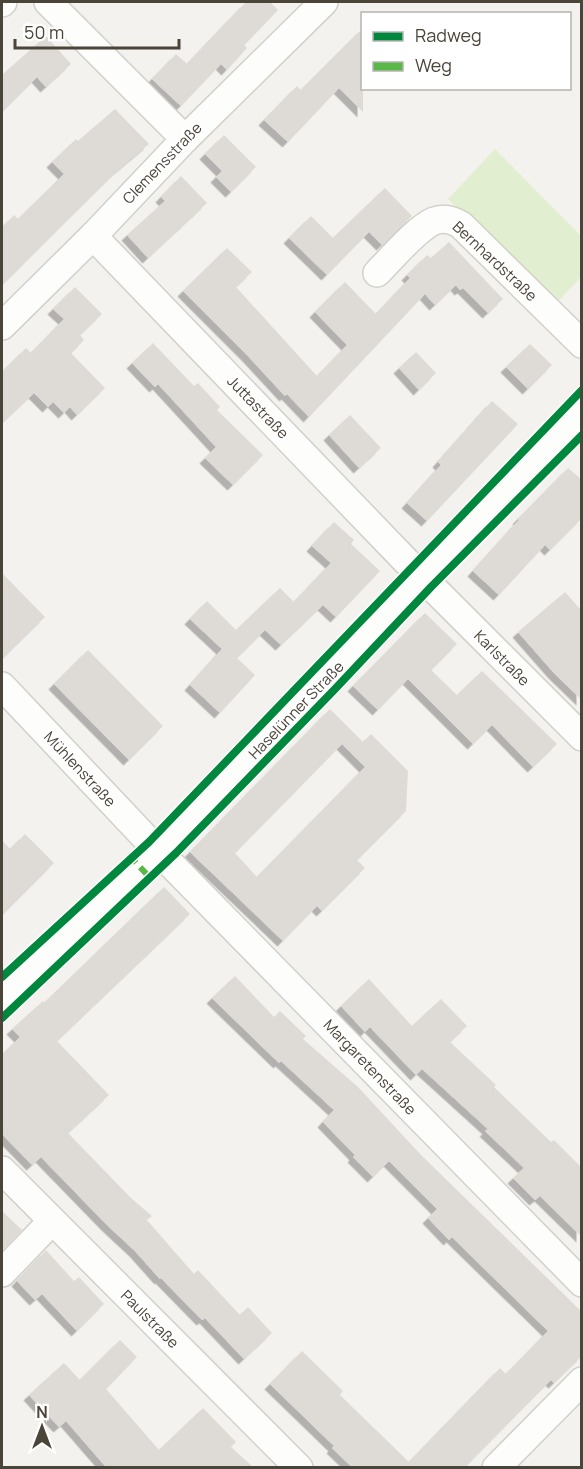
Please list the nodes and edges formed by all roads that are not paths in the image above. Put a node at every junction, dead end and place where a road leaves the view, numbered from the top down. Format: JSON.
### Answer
{"nodes":[{"id":1,"x":48,"y":2,"type":"edge"},
{"id":2,"x":324,"y":2,"type":"edge"},
{"id":3,"x":185,"y":139,"type":"junction"},
{"id":4,"x":93,"y":236,"type":"junction"},
{"id":5,"x":377,"y":273,"type":"dead end"},
{"id":6,"x":2,"y":326,"type":"edge"},
{"id":7,"x":582,"y":344,"type":"edge"},
{"id":8,"x":582,"y":414,"type":"edge"},
{"id":9,"x":423,"y":579,"type":"junction"},
{"id":10,"x":2,"y":686,"type":"edge"},
{"id":11,"x":582,"y":737,"type":"edge"},
{"id":12,"x":158,"y":851,"type":"junction"},
{"id":13,"x":2,"y":998,"type":"edge"},
{"id":14,"x":2,"y":1170,"type":"edge"},
{"id":15,"x":52,"y":1221,"type":"junction"},
{"id":16,"x":2,"y":1273,"type":"edge"},
{"id":17,"x":582,"y":1282,"type":"edge"},
{"id":18,"x":582,"y":1381,"type":"edge"},
{"id":19,"x":299,"y":1467,"type":"edge"},
{"id":20,"x":496,"y":1467,"type":"edge"}],
"edges":[{"from":1,"to":3,"type":"street"},
{"from":2,"to":3,"type":"street","name":"Clemensstraße"},
{"from":3,"to":4,"type":"street","name":"Clemensstraße"},
{"from":4,"to":6,"type":"street","name":"Clemensstraße"},
{"from":4,"to":9,"type":"street","name":"Juttastraße"},
{"from":5,"to":7,"type":"street","name":"Bernhardstraße"},
{"from":8,"to":9,"type":"street","name":"Haselünner Straße"},
{"from":9,"to":11,"type":"street","name":"Karlstraße"},
{"from":9,"to":12,"type":"street","name":"Haselünner Straße"},
{"from":10,"to":12,"type":"street","name":"Mühlenstraße"},
{"from":12,"to":13,"type":"street","name":"Haselünner Straße"},
{"from":12,"to":17,"type":"street","name":"Margaretenstraße"},
{"from":14,"to":15,"type":"street","name":"Paulstraße"},
{"from":15,"to":16,"type":"street"},
{"from":15,"to":19,"type":"street","name":"Paulstraße"},
{"from":18,"to":20,"type":"street"}]}
